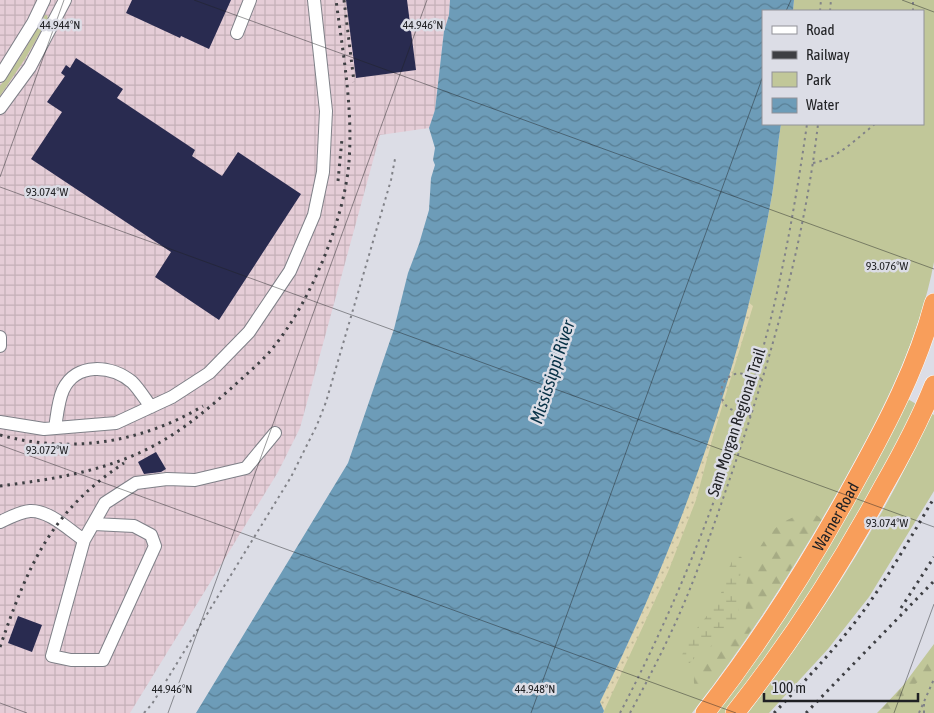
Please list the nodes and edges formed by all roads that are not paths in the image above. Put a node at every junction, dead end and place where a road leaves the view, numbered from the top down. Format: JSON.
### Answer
{"nodes":[{"id":1,"x":44,"y":0,"type":"edge"},
{"id":2,"x":65,"y":0,"type":"edge"},
{"id":3,"x":250,"y":0,"type":"edge"},
{"id":4,"x":314,"y":0,"type":"edge"},
{"id":5,"x":237,"y":33,"type":"dead end"},
{"id":6,"x":0,"y":76,"type":"edge"},
{"id":7,"x":0,"y":108,"type":"edge"},
{"id":8,"x":934,"y":303,"type":"edge"},
{"id":9,"x":0,"y":337,"type":"edge"},
{"id":10,"x":0,"y":346,"type":"edge"},
{"id":11,"x":934,"y":385,"type":"edge"},
{"id":12,"x":151,"y":407,"type":"junction"},
{"id":13,"x":0,"y":422,"type":"edge"},
{"id":14,"x":55,"y":428,"type":"junction"},
{"id":15,"x":275,"y":433,"type":"dead end"},
{"id":16,"x":0,"y":522,"type":"edge"},
{"id":17,"x":94,"y":524,"type":"junction"},
{"id":18,"x":84,"y":540,"type":"junction"},
{"id":19,"x":705,"y":713,"type":"edge"},
{"id":20,"x":735,"y":713,"type":"edge"}],
"edges":[{"from":1,"to":6,"type":"street"},
{"from":2,"to":7,"type":"street"},
{"from":3,"to":5,"type":"street"},
{"from":4,"to":12,"type":"street"},
{"from":8,"to":19,"type":"highway","name":"Warner Road"},
{"from":9,"to":10,"type":"street"},
{"from":11,"to":20,"type":"highway","name":"Warner Road"},
{"from":12,"to":14,"type":"street"},
{"from":12,"to":14,"type":"street"},
{"from":13,"to":14,"type":"street"},
{"from":15,"to":17,"type":"street"},
{"from":16,"to":18,"type":"street"},
{"from":17,"to":18,"type":"street"},
{"from":17,"to":18,"type":"street"}]}
